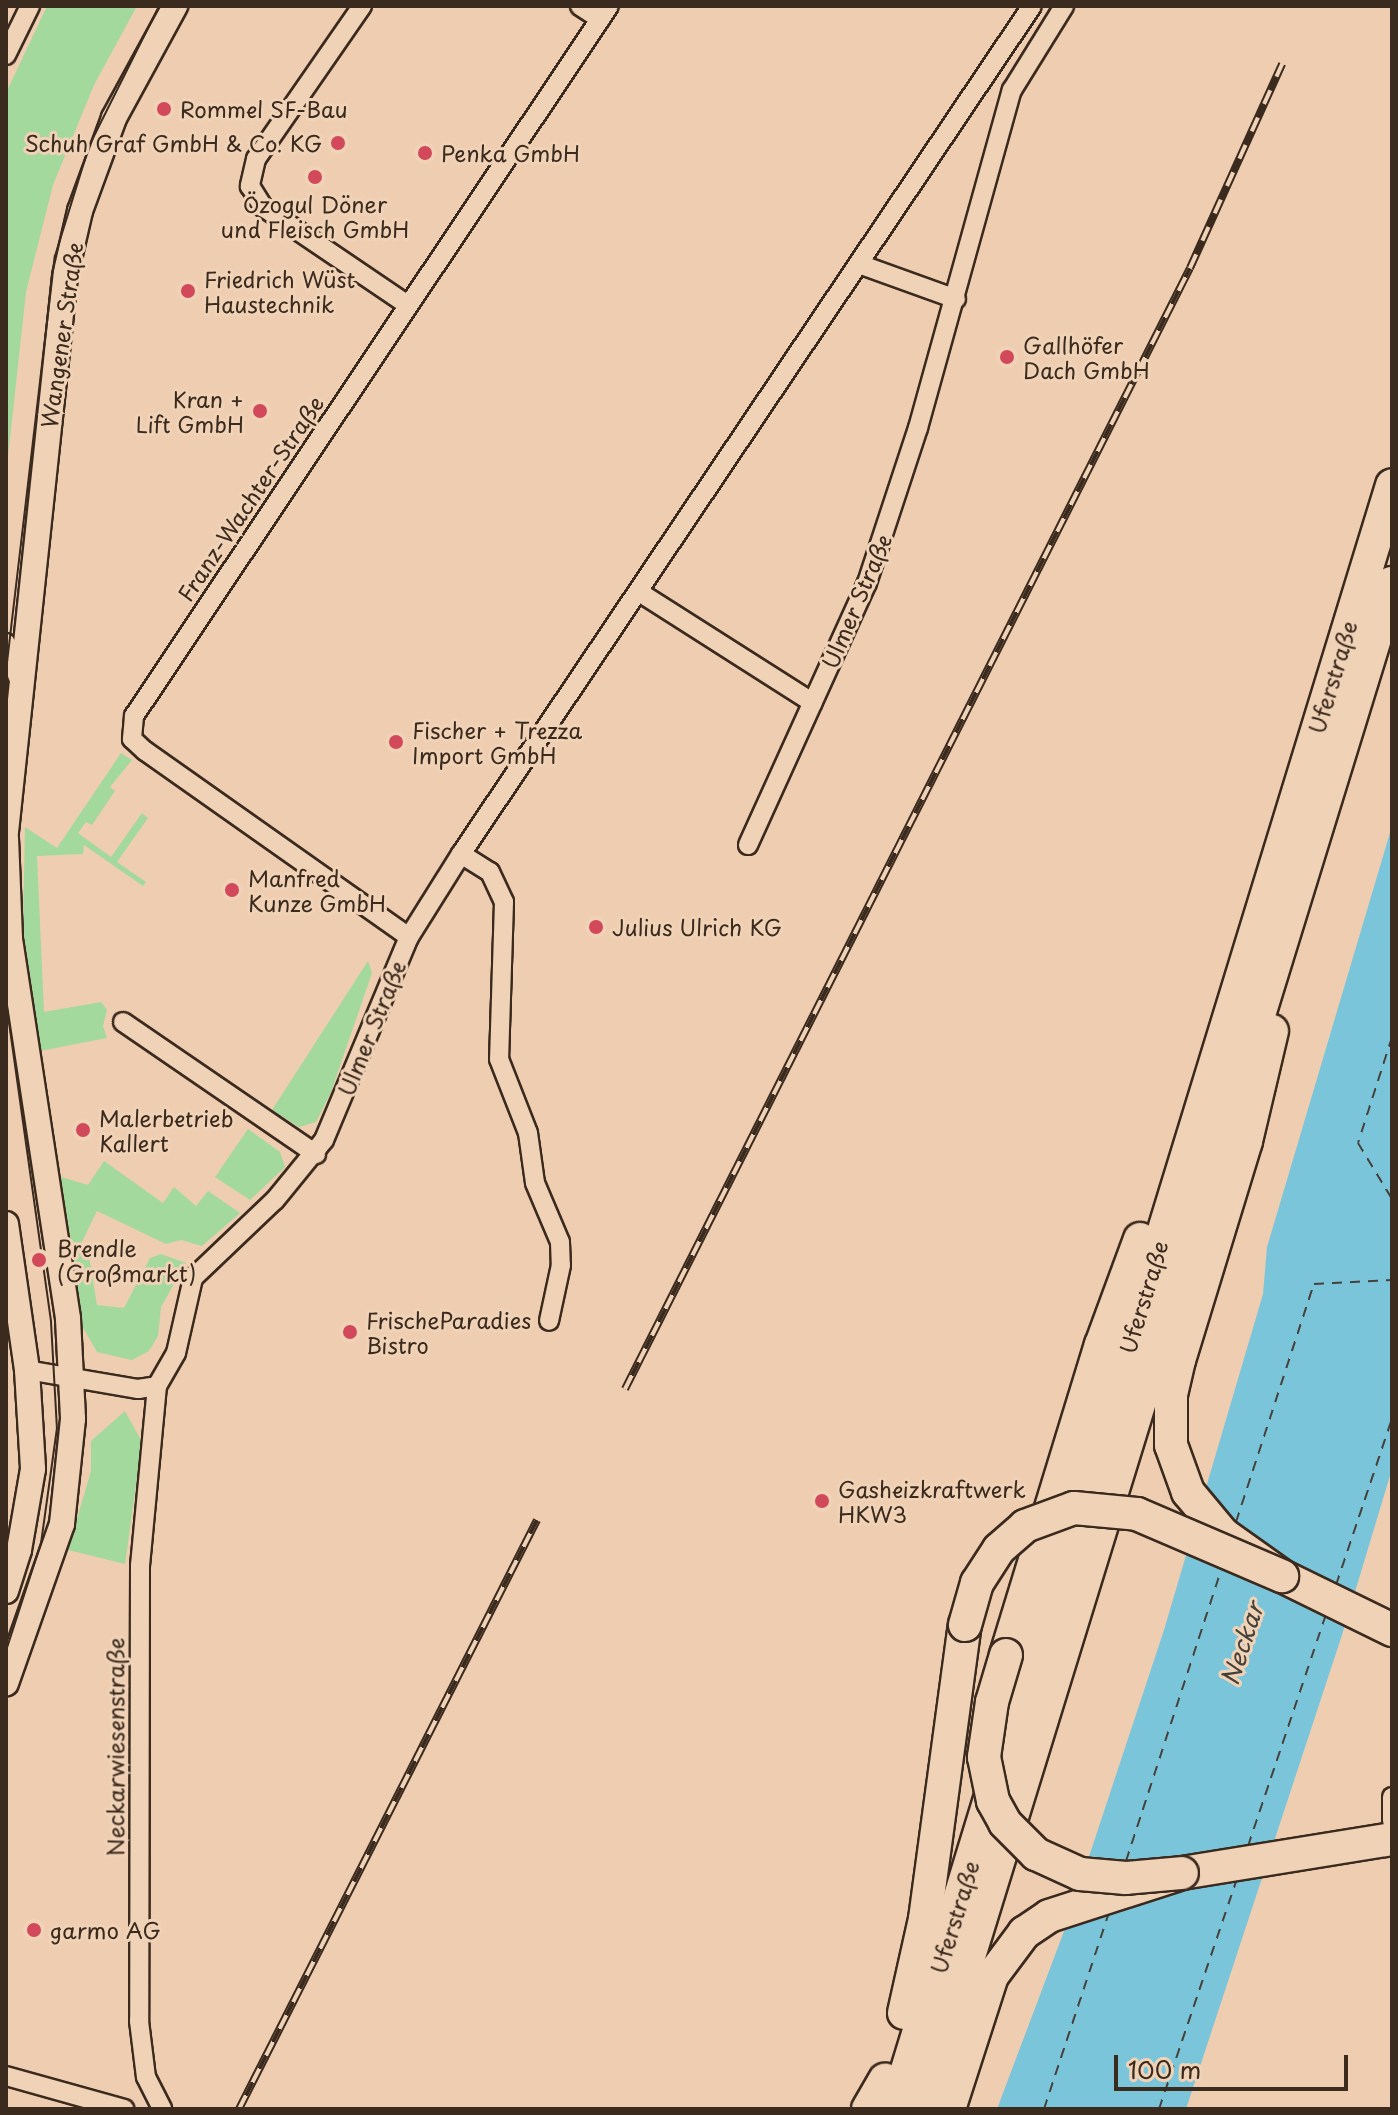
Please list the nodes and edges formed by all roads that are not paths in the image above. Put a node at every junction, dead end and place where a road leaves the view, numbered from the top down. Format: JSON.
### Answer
{"nodes":[{"id":1,"x":30,"y":6,"type":"edge"},
{"id":2,"x":175,"y":6,"type":"edge"},
{"id":3,"x":362,"y":6,"type":"edge"},
{"id":4,"x":580,"y":6,"type":"edge"},
{"id":5,"x":1032,"y":6,"type":"edge"},
{"id":6,"x":1064,"y":6,"type":"edge"},
{"id":7,"x":604,"y":13,"type":"edge"},
{"id":8,"x":6,"y":55,"type":"edge"},
{"id":9,"x":985,"y":72,"type":"junction"},
{"id":10,"x":1012,"y":90,"type":"junction"},
{"id":11,"x":859,"y":264,"type":"junction"},
{"id":12,"x":956,"y":299,"type":"junction"},
{"id":13,"x":408,"y":305,"type":"junction"},
{"id":14,"x":1392,"y":485,"type":"edge"},
{"id":15,"x":1392,"y":583,"type":"edge"},
{"id":16,"x":30,"y":590,"type":"junction"},
{"id":17,"x":639,"y":592,"type":"junction"},
{"id":18,"x":6,"y":629,"type":"edge"},
{"id":19,"x":6,"y":643,"type":"edge"},
{"id":20,"x":19,"y":688,"type":"junction"},
{"id":21,"x":813,"y":703,"type":"junction"},
{"id":22,"x":6,"y":835,"type":"edge"},
{"id":23,"x":748,"y":845,"type":"dead end"},
{"id":24,"x":461,"y":854,"type":"junction"},
{"id":25,"x":1294,"y":897,"type":"junction"},
{"id":26,"x":409,"y":937,"type":"junction"},
{"id":27,"x":123,"y":1022,"type":"dead end"},
{"id":28,"x":316,"y":1154,"type":"junction"},
{"id":29,"x":1179,"y":1180,"type":"junction"},
{"id":30,"x":6,"y":1224,"type":"edge"},
{"id":31,"x":549,"y":1321,"type":"dead end"},
{"id":32,"x":27,"y":1370,"type":"junction"},
{"id":33,"x":72,"y":1376,"type":"junction"},
{"id":34,"x":157,"y":1386,"type":"junction"},
{"id":35,"x":1282,"y":1576,"type":"junction"},
{"id":36,"x":6,"y":1591,"type":"edge"},
{"id":37,"x":1392,"y":1630,"type":"edge"},
{"id":38,"x":6,"y":1683,"type":"edge"},
{"id":39,"x":1392,"y":1797,"type":"edge"},
{"id":40,"x":1392,"y":1821,"type":"edge"},
{"id":41,"x":1392,"y":1839,"type":"edge"},
{"id":42,"x":1182,"y":1873,"type":"junction"},
{"id":43,"x":6,"y":2076,"type":"edge"},
{"id":44,"x":885,"y":2099,"type":"edge"},
{"id":45,"x":160,"y":2107,"type":"edge"},
{"id":46,"x":124,"y":2109,"type":"edge"},
{"id":47,"x":133,"y":2109,"type":"edge"},
{"id":48,"x":868,"y":2109,"type":"edge"},
{"id":49,"x":922,"y":2109,"type":"edge"},
{"id":50,"x":949,"y":2109,"type":"edge"}],
"edges":[{"from":1,"to":8,"type":"street"},
{"from":2,"to":16,"type":"street","name":"Wangener Straße"},
{"from":3,"to":13,"type":"street"},
{"from":4,"to":7,"type":"street"},
{"from":5,"to":9,"type":"street","name":"Ulmer Straße"},
{"from":6,"to":10,"type":"street","name":"Ulmer Straße"},
{"from":7,"to":13,"type":"street","name":"Franz-Wachter-Straße"},
{"from":9,"to":10,"type":"street"},
{"from":9,"to":11,"type":"street","name":"Ulmer Straße"},
{"from":10,"to":12,"type":"street","name":"Ulmer Straße"},
{"from":11,"to":12,"type":"street"},
{"from":11,"to":17,"type":"street","name":"Ulmer Straße"},
{"from":12,"to":21,"type":"street","name":"Ulmer Straße"},
{"from":13,"to":26,"type":"street","name":"Franz-Wachter-Straße"},
{"from":14,"to":29,"type":"highway","name":"Uferstraße"},
{"from":15,"to":25,"type":"highway","name":"Uferstraße"},
{"from":16,"to":18,"type":"street","name":"Wangener Straße"},
{"from":16,"to":20,"type":"street","name":"Wangener Straße"},
{"from":17,"to":21,"type":"street"},
{"from":17,"to":24,"type":"street","name":"Ulmer Straße"},
{"from":19,"to":20,"type":"street"},
{"from":20,"to":22,"type":"street","name":"Wangener Straße"},
{"from":21,"to":23,"type":"street","name":"Ulmer Straße"},
{"from":22,"to":33,"type":"street","name":"Wangener Straße"},
{"from":24,"to":26,"type":"street","name":"Ulmer Straße"},
{"from":24,"to":31,"type":"street"},
{"from":25,"to":35,"type":"highway","bridge":true},
{"from":25,"to":49,"type":"highway","name":"Uferstraße"},
{"from":26,"to":28,"type":"street","name":"Ulmer Straße"},
{"from":27,"to":28,"type":"street"},
{"from":28,"to":34,"type":"street","name":"Ulmer Straße"},
{"from":29,"to":42,"type":"highway","bridge":true},
{"from":29,"to":44,"type":"highway","name":"Uferstraße"},
{"from":30,"to":32,"type":"street"},
{"from":32,"to":33,"type":"street"},
{"from":32,"to":36,"type":"street"},
{"from":33,"to":34,"type":"street"},
{"from":33,"to":38,"type":"street"},
{"from":34,"to":45,"type":"street","name":"Neckarwiesenstraße"},
{"from":35,"to":37,"type":"highway"},
{"from":35,"to":44,"type":"highway","bridge":true},
{"from":39,"to":40,"type":"street"},
{"from":41,"to":42,"type":"highway"},
{"from":42,"to":50,"type":"highway","bridge":true},
{"from":43,"to":46,"type":"street"},
{"from":44,"to":48,"type":"highway"},
{"from":45,"to":47,"type":"street"}]}
